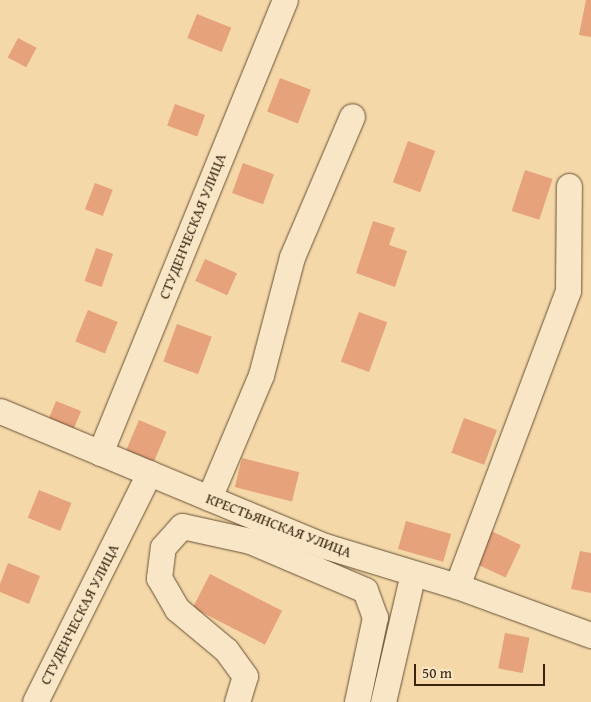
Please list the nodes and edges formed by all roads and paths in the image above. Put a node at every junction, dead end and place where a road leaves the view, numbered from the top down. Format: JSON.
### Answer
{"nodes":[{"id":1,"x":285,"y":0,"type":"edge"},
{"id":2,"x":352,"y":116,"type":"dead end"},
{"id":3,"x":569,"y":186,"type":"dead end"},
{"id":4,"x":0,"y":411,"type":"edge"},
{"id":5,"x":100,"y":453,"type":"junction"},
{"id":6,"x":149,"y":473,"type":"junction"},
{"id":7,"x":209,"y":498,"type":"junction"},
{"id":8,"x":414,"y":573,"type":"junction"},
{"id":9,"x":457,"y":586,"type":"junction"},
{"id":10,"x":591,"y":635,"type":"edge"},
{"id":11,"x":35,"y":702,"type":"edge"},
{"id":12,"x":236,"y":702,"type":"edge"},
{"id":13,"x":357,"y":702,"type":"edge"},
{"id":14,"x":383,"y":702,"type":"edge"}],
"edges":[{"from":1,"to":5,"type":"street","name":"СТУДЕНЧЕСКАЯ УЛИЦА"},
{"from":2,"to":7,"type":"street"},
{"from":3,"to":9,"type":"street"},
{"from":4,"to":5,"type":"street","name":"КРЕСТЬЯНСКАЯ УЛИЦА"},
{"from":5,"to":6,"type":"street","name":"КРЕСТЬЯНСКАЯ УЛИЦА"},
{"from":6,"to":7,"type":"street","name":"КРЕСТЬЯНСКАЯ УЛИЦА"},
{"from":6,"to":11,"type":"street","name":"СТУДЕНЧЕСКАЯ УЛИЦА"},
{"from":7,"to":8,"type":"street","name":"КРЕСТЬЯНСКАЯ УЛИЦА"},
{"from":8,"to":9,"type":"street","name":"КРЕСТЬЯНСКАЯ УЛИЦА"},
{"from":8,"to":14,"type":"street"},
{"from":9,"to":10,"type":"street","name":"КРЕСТЬЯНСКАЯ УЛИЦА"},
{"from":12,"to":13,"type":"street"}]}
